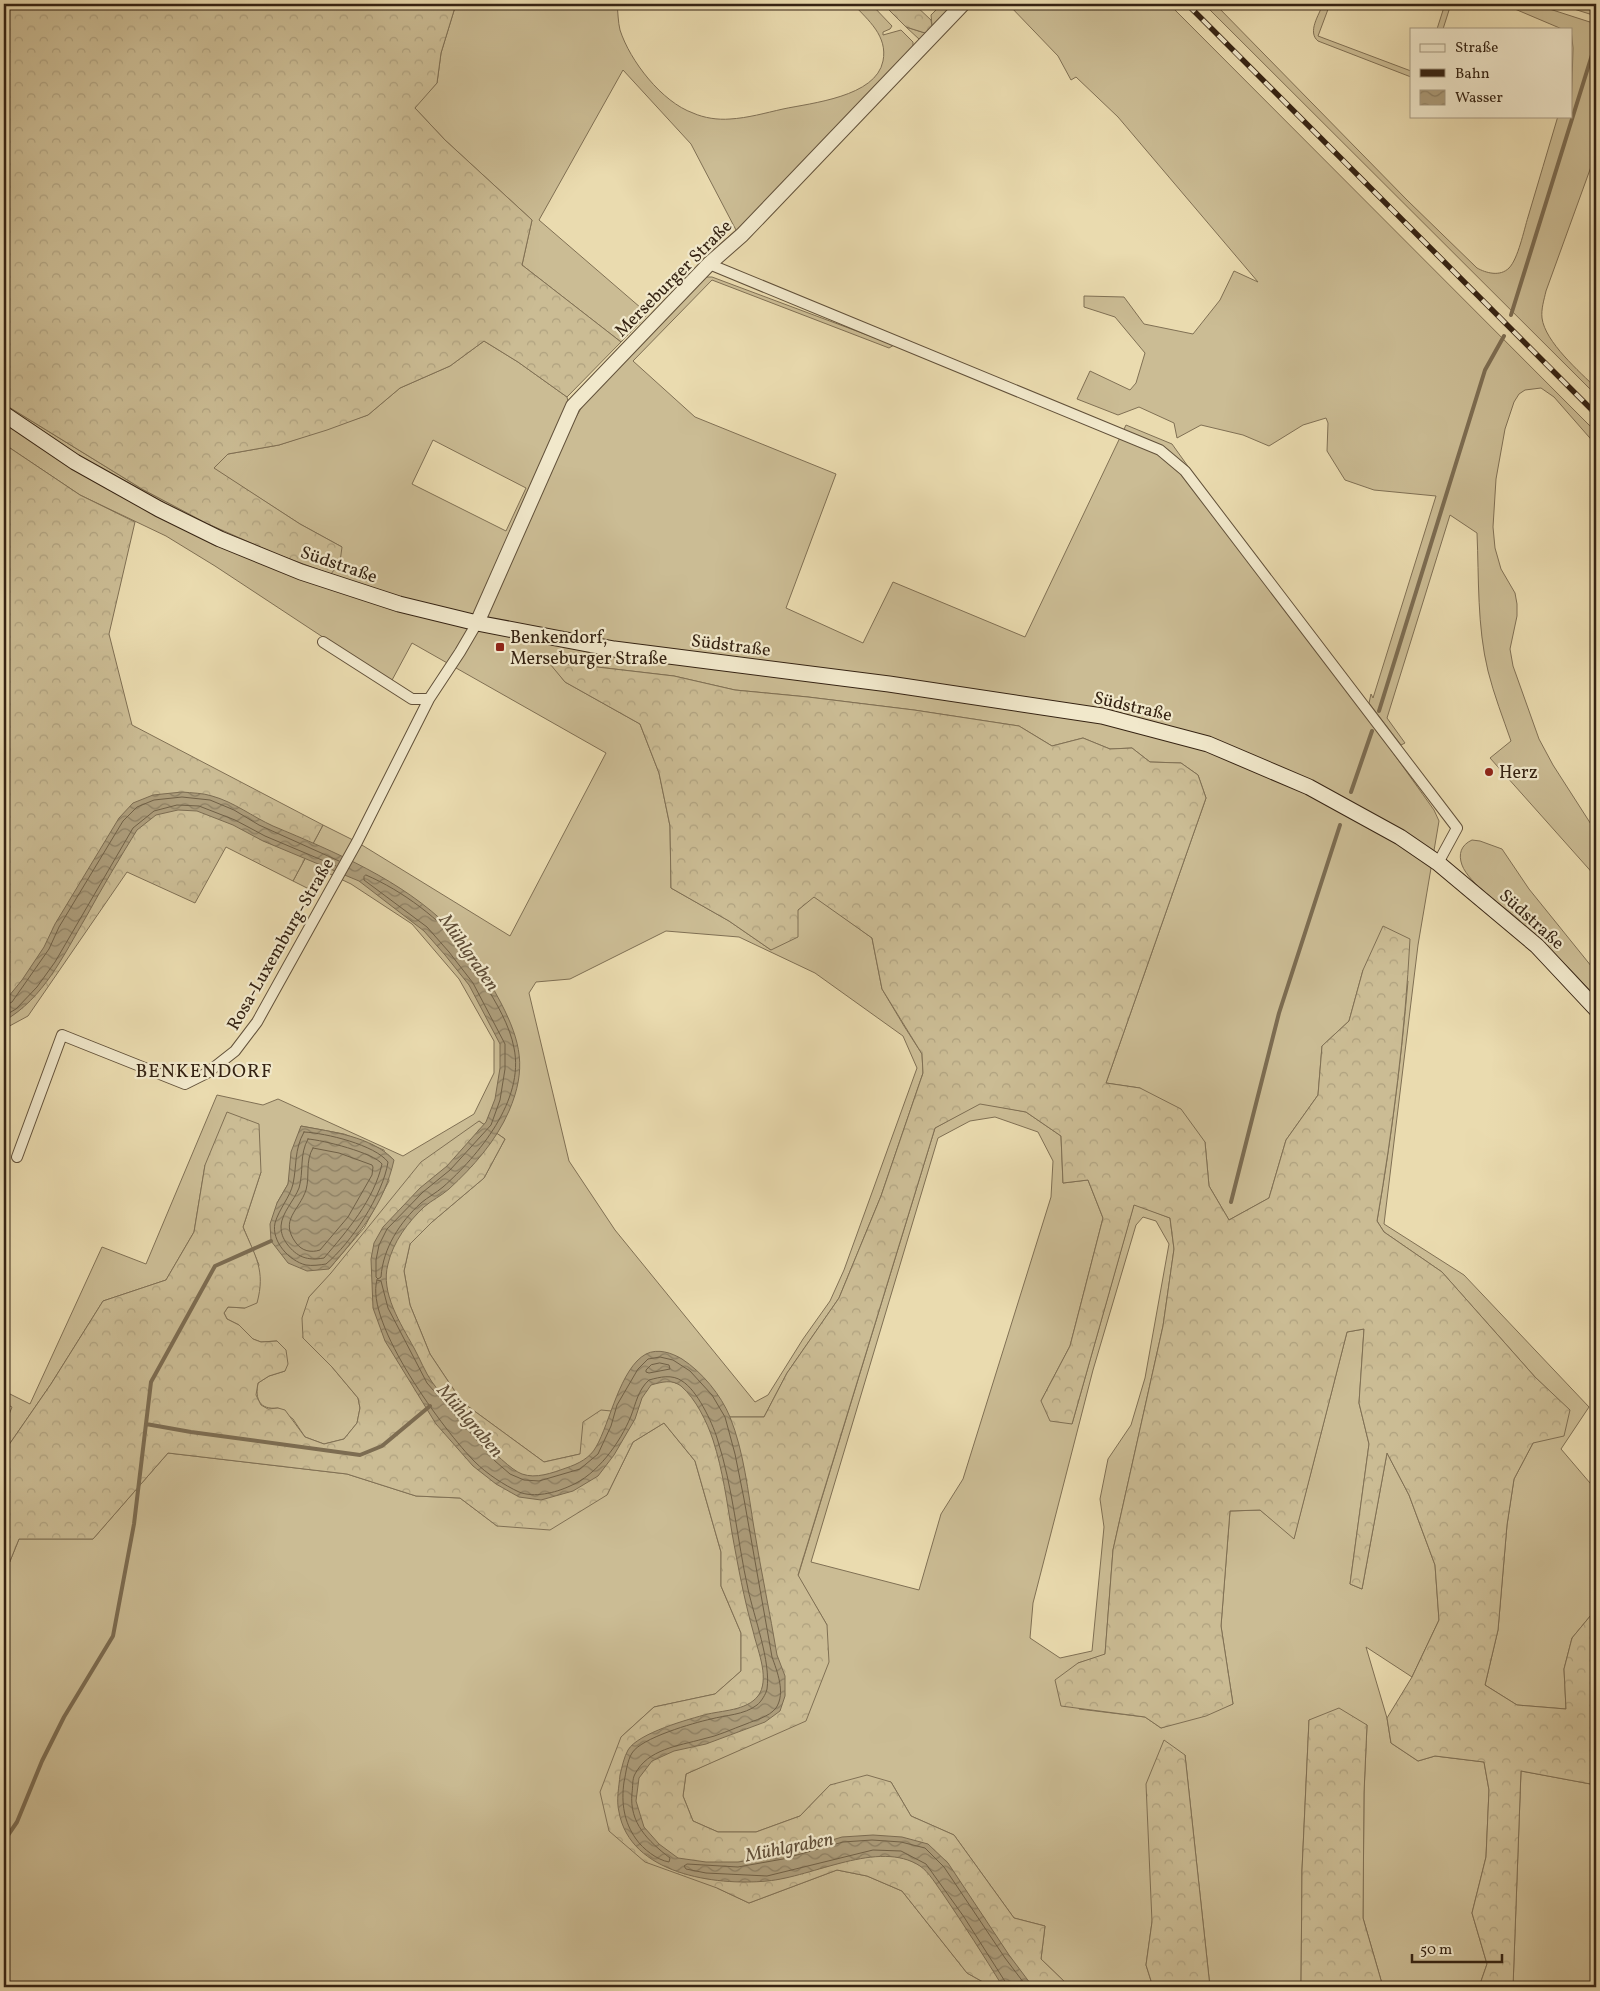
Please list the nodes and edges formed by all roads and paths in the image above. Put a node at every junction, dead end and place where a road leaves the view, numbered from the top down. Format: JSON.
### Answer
{"nodes":[{"id":1,"x":963,"y":4,"type":"edge"},
{"id":2,"x":709,"y":264,"type":"junction"},
{"id":3,"x":4,"y":414,"type":"edge"},
{"id":4,"x":477,"y":623,"type":"junction"},
{"id":5,"x":323,"y":642,"type":"dead end"},
{"id":6,"x":428,"y":699,"type":"junction"},
{"id":7,"x":1438,"y":863,"type":"junction"},
{"id":8,"x":1596,"y":1009,"type":"edge"},
{"id":9,"x":17,"y":1157,"type":"dead end"}],
"edges":[{"from":1,"to":2,"type":"street","name":"Merseburger Straße"},
{"from":2,"to":4,"type":"street","name":"Merseburger Straße"},
{"from":2,"to":7,"type":"street"},
{"from":3,"to":4,"type":"main road","name":"Südstraße"},
{"from":4,"to":6,"type":"street","name":"Rosa-Luxemburg-Straße"},
{"from":4,"to":7,"type":"main road","name":"Südstraße"},
{"from":5,"to":6,"type":"street"},
{"from":6,"to":9,"type":"street","name":"Rosa-Luxemburg-Straße"},
{"from":7,"to":8,"type":"main road","name":"Südstraße"}]}
